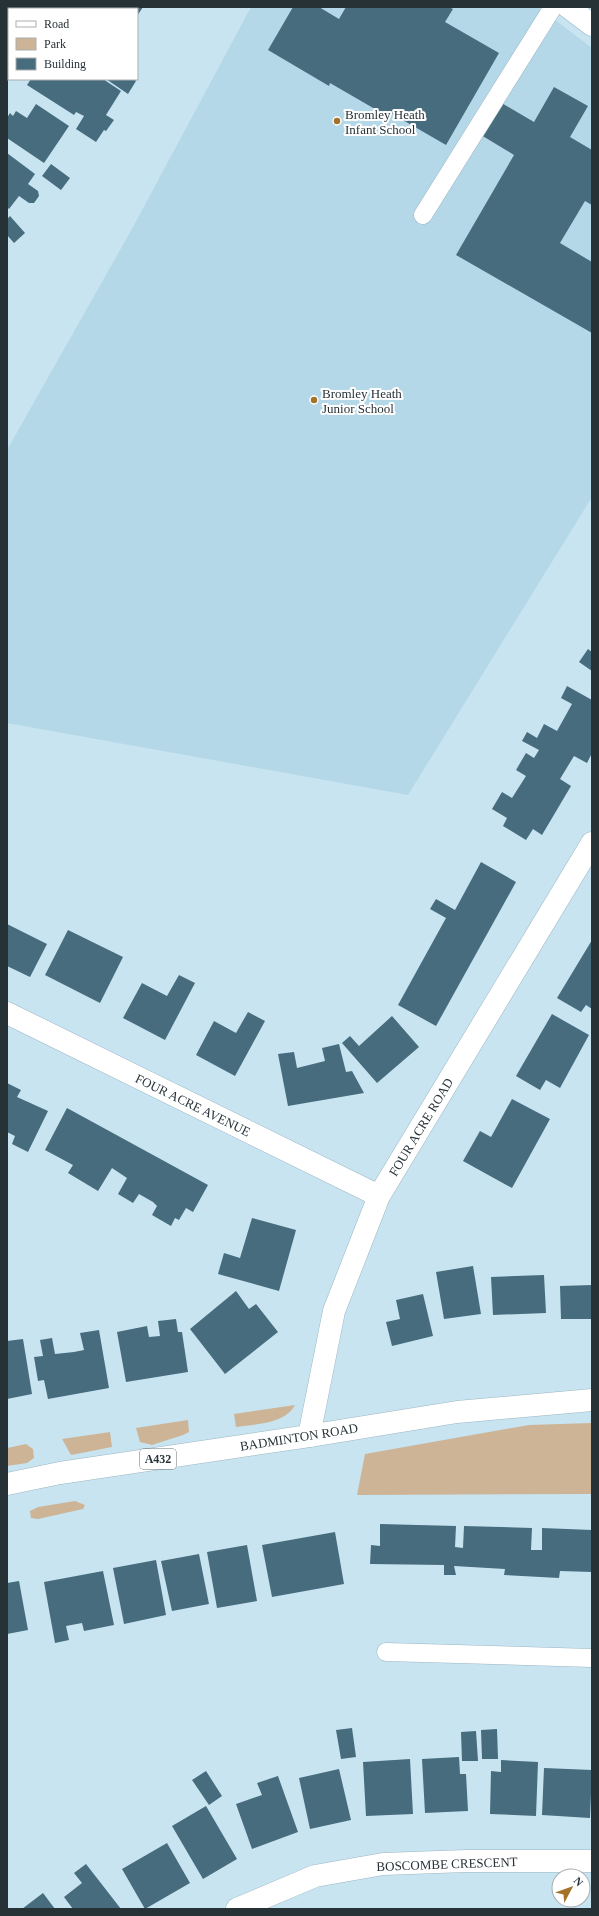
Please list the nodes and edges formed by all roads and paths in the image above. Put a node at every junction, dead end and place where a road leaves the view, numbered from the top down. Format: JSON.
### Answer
{"nodes":[{"id":1,"x":553,"y":7,"type":"edge"},
{"id":2,"x":568,"y":7,"type":"edge"},
{"id":3,"x":592,"y":25,"type":"edge"},
{"id":4,"x":423,"y":215,"type":"dead end"},
{"id":5,"x":592,"y":843,"type":"edge"},
{"id":6,"x":7,"y":1013,"type":"edge"},
{"id":7,"x":379,"y":1196,"type":"junction"},
{"id":8,"x":592,"y":1400,"type":"edge"},
{"id":9,"x":310,"y":1436,"type":"junction"},
{"id":10,"x":7,"y":1484,"type":"edge"},
{"id":11,"x":386,"y":1652,"type":"dead end"},
{"id":12,"x":592,"y":1658,"type":"edge"},
{"id":13,"x":592,"y":1861,"type":"edge"},
{"id":14,"x":237,"y":1909,"type":"edge"}],
"edges":[{"from":1,"to":4,"type":"lane"},
{"from":2,"to":3,"type":"street"},
{"from":5,"to":7,"type":"street","name":"FOUR ACRE ROAD"},
{"from":6,"to":7,"type":"street","name":"FOUR ACRE AVENUE"},
{"from":7,"to":9,"type":"street","name":"FOUR ACRE ROAD"},
{"from":8,"to":9,"type":"street","name":"BADMINTON ROAD","number":"A432"},
{"from":9,"to":10,"type":"street","name":"BADMINTON ROAD","number":"A432"},
{"from":11,"to":12,"type":"lane"},
{"from":13,"to":14,"type":"street","name":"BOSCOMBE CRESCENT"}]}
